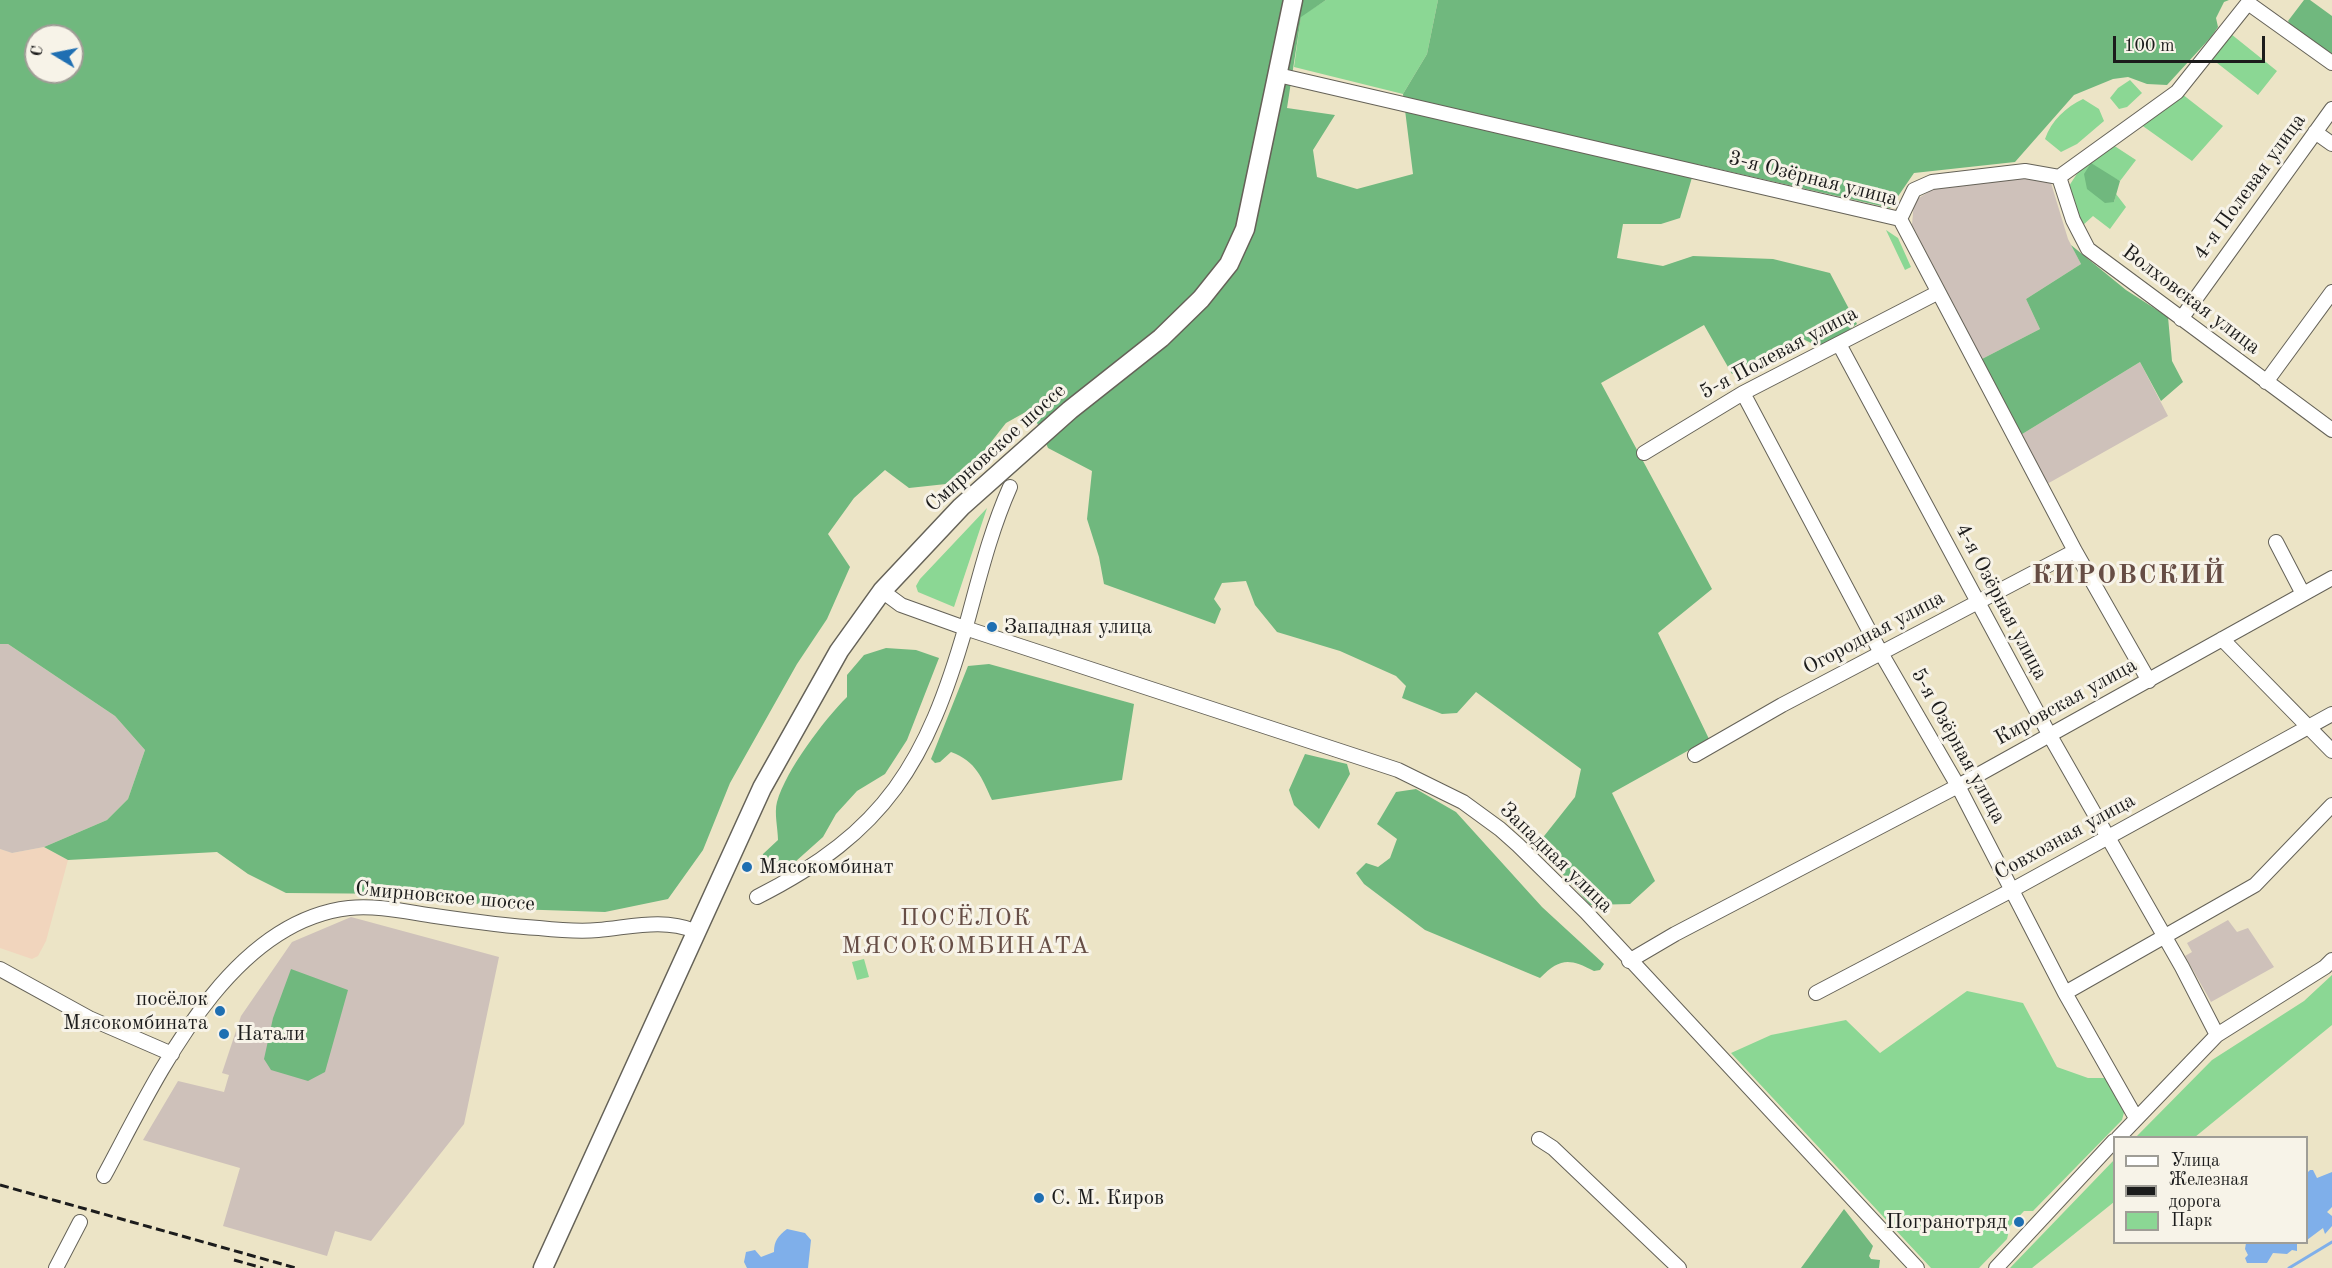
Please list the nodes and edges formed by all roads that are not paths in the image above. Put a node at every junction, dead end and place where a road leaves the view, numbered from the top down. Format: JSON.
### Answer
{"nodes":[{"id":1,"x":1293,"y":0,"type":"edge"},
{"id":2,"x":2332,"y":63,"type":"edge"},
{"id":3,"x":1278,"y":75,"type":"junction"},
{"id":4,"x":2332,"y":109,"type":"edge"},
{"id":5,"x":2315,"y":132,"type":"junction"},
{"id":6,"x":2332,"y":144,"type":"edge"},
{"id":7,"x":2059,"y":177,"type":"junction"},
{"id":8,"x":1900,"y":219,"type":"junction"},
{"id":9,"x":2332,"y":292,"type":"edge"},
{"id":10,"x":1937,"y":293,"type":"junction"},
{"id":11,"x":2181,"y":319,"type":"junction"},
{"id":12,"x":1839,"y":344,"type":"junction"},
{"id":13,"x":2266,"y":382,"type":"junction"},
{"id":14,"x":1743,"y":393,"type":"junction"},
{"id":15,"x":2332,"y":430,"type":"edge"},
{"id":16,"x":1644,"y":453,"type":"dead end"},
{"id":17,"x":1010,"y":487,"type":"dead end"},
{"id":18,"x":2276,"y":542,"type":"dead end"},
{"id":19,"x":2075,"y":550,"type":"junction"},
{"id":20,"x":2332,"y":578,"type":"edge"},
{"id":21,"x":882,"y":591,"type":"junction"},
{"id":22,"x":2303,"y":594,"type":"junction"},
{"id":23,"x":1977,"y":602,"type":"junction"},
{"id":24,"x":965,"y":628,"type":"junction"},
{"id":25,"x":2222,"y":639,"type":"junction"},
{"id":26,"x":1881,"y":653,"type":"junction"},
{"id":27,"x":2149,"y":681,"type":"junction"},
{"id":28,"x":2332,"y":714,"type":"edge"},
{"id":29,"x":2308,"y":727,"type":"junction"},
{"id":30,"x":2049,"y":734,"type":"junction"},
{"id":31,"x":2332,"y":751,"type":"edge"},
{"id":32,"x":1695,"y":755,"type":"dead end"},
{"id":33,"x":1958,"y":786,"type":"junction"},
{"id":34,"x":2332,"y":804,"type":"edge"},
{"id":35,"x":2107,"y":838,"type":"junction"},
{"id":36,"x":2012,"y":890,"type":"junction"},
{"id":37,"x":757,"y":897,"type":"dead end"},
{"id":38,"x":695,"y":931,"type":"junction"},
{"id":39,"x":2164,"y":936,"type":"junction"},
{"id":40,"x":2332,"y":960,"type":"edge"},
{"id":41,"x":1629,"y":961,"type":"junction"},
{"id":42,"x":0,"y":969,"type":"edge"},
{"id":43,"x":1816,"y":993,"type":"dead end"},
{"id":44,"x":2065,"y":993,"type":"junction"},
{"id":45,"x":2217,"y":1035,"type":"junction"},
{"id":46,"x":172,"y":1054,"type":"junction"},
{"id":47,"x":2136,"y":1118,"type":"junction"},
{"id":48,"x":2119,"y":1136,"type":"edge"},
{"id":49,"x":1539,"y":1139,"type":"dead end"},
{"id":50,"x":2113,"y":1143,"type":"edge"},
{"id":51,"x":104,"y":1176,"type":"dead end"},
{"id":52,"x":80,"y":1222,"type":"dead end"},
{"id":53,"x":56,"y":1268,"type":"edge"},
{"id":54,"x":543,"y":1268,"type":"edge"},
{"id":55,"x":1679,"y":1268,"type":"edge"},
{"id":56,"x":1917,"y":1268,"type":"edge"},
{"id":57,"x":1996,"y":1268,"type":"edge"}],
"edges":[{"from":1,"to":3,"type":"main road","name":"Смирновское шоссе"},
{"from":2,"to":7,"type":"street"},
{"from":3,"to":8,"type":"street","name":"3-я Озёрная улица"},
{"from":3,"to":21,"type":"main road","name":"Смирновское шоссе"},
{"from":4,"to":5,"type":"street","name":"4-я Полевая улица"},
{"from":5,"to":6,"type":"street"},
{"from":5,"to":11,"type":"street","name":"4-я Полевая улица"},
{"from":7,"to":8,"type":"street"},
{"from":7,"to":11,"type":"street","name":"Волховская улица"},
{"from":8,"to":10,"type":"street","name":"3-я Озёрная улица"},
{"from":9,"to":13,"type":"street"},
{"from":10,"to":12,"type":"street","name":"5-я Полевая улица"},
{"from":10,"to":19,"type":"street","name":"3-я Озёрная улица"},
{"from":11,"to":13,"type":"street","name":"Волховская улица"},
{"from":12,"to":14,"type":"street","name":"5-я Полевая улица"},
{"from":12,"to":23,"type":"street","name":"4-я Озёрная улица"},
{"from":13,"to":15,"type":"street","name":"Волховская улица"},
{"from":14,"to":16,"type":"street","name":"5-я Полевая улица"},
{"from":14,"to":26,"type":"street","name":"5-я Озёрная улица"},
{"from":17,"to":24,"type":"street","name":"Смирновское шоссе"},
{"from":18,"to":22,"type":"street"},
{"from":19,"to":23,"type":"street","name":"Огородная улица"},
{"from":19,"to":27,"type":"street","name":"3-я Озёрная улица"},
{"from":20,"to":22,"type":"street","name":"Кировская улица"},
{"from":21,"to":24,"type":"street","name":"Западная улица"},
{"from":21,"to":38,"type":"main road","name":"Смирновское шоссе"},
{"from":22,"to":25,"type":"street","name":"Кировская улица"},
{"from":23,"to":26,"type":"street","name":"Огородная улица"},
{"from":23,"to":30,"type":"street","name":"4-я Озёрная улица"},
{"from":24,"to":37,"type":"street","name":"Смирновское шоссе"},
{"from":24,"to":41,"type":"street","name":"Западная улица"},
{"from":25,"to":27,"type":"street","name":"Кировская улица"},
{"from":25,"to":29,"type":"street"},
{"from":26,"to":32,"type":"street","name":"Огородная улица"},
{"from":26,"to":33,"type":"street","name":"5-я Озёрная улица"},
{"from":27,"to":30,"type":"street","name":"Кировская улица"},
{"from":28,"to":29,"type":"street","name":"Совхозная улица"},
{"from":29,"to":31,"type":"street"},
{"from":29,"to":35,"type":"street","name":"Совхозная улица"},
{"from":30,"to":33,"type":"street","name":"Кировская улица"},
{"from":30,"to":35,"type":"street","name":"4-я Озёрная улица"},
{"from":33,"to":36,"type":"street","name":"5-я Озёрная улица"},
{"from":33,"to":41,"type":"street","name":"Кировская улица"},
{"from":34,"to":39,"type":"street"},
{"from":35,"to":36,"type":"street","name":"Совхозная улица"},
{"from":35,"to":39,"type":"street","name":"4-я Озёрная улица"},
{"from":36,"to":43,"type":"street","name":"Совхозная улица"},
{"from":36,"to":44,"type":"street","name":"5-я Озёрная улица"},
{"from":38,"to":46,"type":"street","name":"Смирновское шоссе"},
{"from":38,"to":54,"type":"main road","name":"Смирновское шоссе"},
{"from":39,"to":44,"type":"street"},
{"from":39,"to":45,"type":"street","name":"4-я Озёрная улица"},
{"from":40,"to":45,"type":"street"},
{"from":41,"to":56,"type":"street","name":"Западная улица"},
{"from":42,"to":46,"type":"street"},
{"from":44,"to":47,"type":"street","name":"5-я Озёрная улица"},
{"from":45,"to":47,"type":"street"},
{"from":46,"to":51,"type":"street","name":"Смирновское шоссе"},
{"from":47,"to":48,"type":"street"},
{"from":49,"to":55,"type":"street"},
{"from":50,"to":57,"type":"street"},
{"from":52,"to":53,"type":"street"}]}
